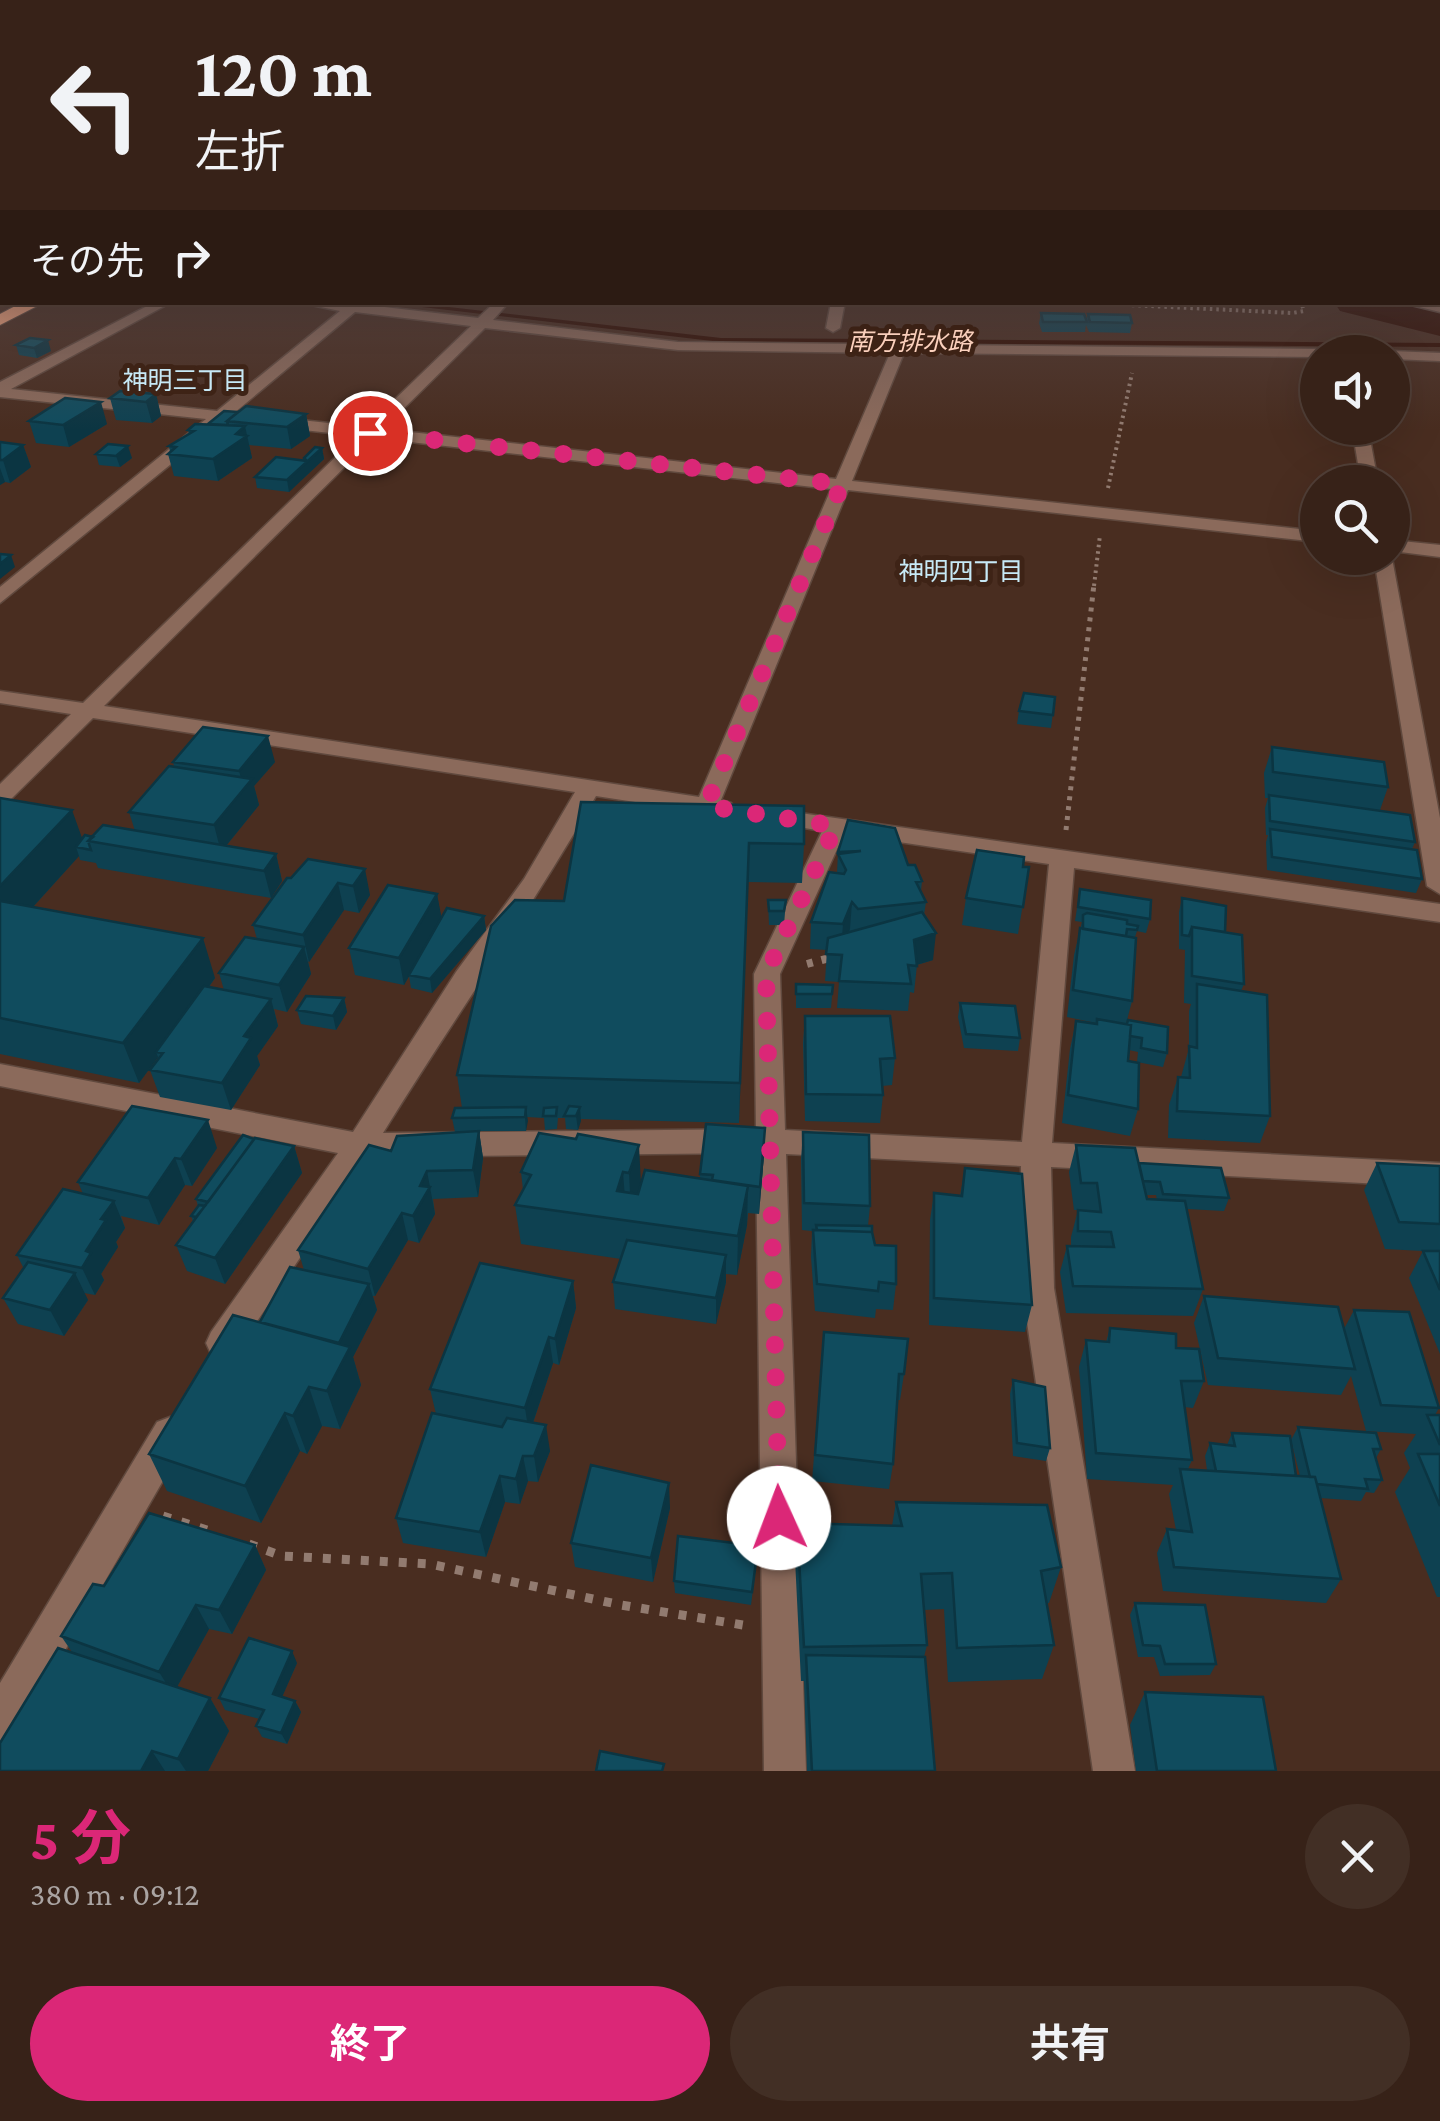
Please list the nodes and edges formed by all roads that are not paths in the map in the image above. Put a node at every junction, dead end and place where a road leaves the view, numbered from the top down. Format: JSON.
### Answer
{"nodes":[{"id":1,"x":31,"y":305,"type":"edge"},
{"id":2,"x":160,"y":305,"type":"edge"},
{"id":3,"x":328,"y":305,"type":"edge"},
{"id":4,"x":837,"y":305,"type":"edge"},
{"id":5,"x":352,"y":308,"type":"junction"},
{"id":6,"x":490,"y":314,"type":"edge"},
{"id":7,"x":0,"y":320,"type":"edge"},
{"id":8,"x":833,"y":328,"type":"dead end"},
{"id":9,"x":899,"y":348,"type":"junction"},
{"id":10,"x":1300,"y":353,"type":"edge"},
{"id":11,"x":1410,"y":356,"type":"edge"},
{"id":12,"x":1440,"y":357,"type":"edge"},
{"id":13,"x":0,"y":390,"type":"edge"},
{"id":14,"x":220,"y":417,"type":"junction"},
{"id":15,"x":370,"y":433,"type":"junction"},
{"id":16,"x":842,"y":484,"type":"junction"},
{"id":17,"x":1300,"y":536,"type":"edge"},
{"id":18,"x":1410,"y":548,"type":"edge"},
{"id":19,"x":1440,"y":551,"type":"edge"},
{"id":20,"x":1386,"y":575,"type":"edge"},
{"id":21,"x":1,"y":595,"type":"edge"},
{"id":22,"x":0,"y":696,"type":"edge"},
{"id":23,"x":89,"y":710,"type":"junction"},
{"id":24,"x":589,"y":788,"type":"junction"},
{"id":25,"x":0,"y":797,"type":"edge"},
{"id":26,"x":706,"y":806,"type":"junction"},
{"id":27,"x":836,"y":826,"type":"junction"},
{"id":28,"x":1062,"y":861,"type":"junction"},
{"id":29,"x":1440,"y":886,"type":"edge"},
{"id":30,"x":1440,"y":913,"type":"edge"},
{"id":31,"x":0,"y":1075,"type":"edge"},
{"id":32,"x":769,"y":1141,"type":"junction"},
{"id":33,"x":360,"y":1146,"type":"junction"},
{"id":34,"x":1036,"y":1153,"type":"junction"},
{"id":35,"x":1440,"y":1175,"type":"edge"},
{"id":36,"x":208,"y":1367,"type":"edge"},
{"id":37,"x":189,"y":1401,"type":"edge"},
{"id":38,"x":11,"y":1683,"type":"edge"},
{"id":39,"x":0,"y":1722,"type":"edge"},
{"id":40,"x":786,"y":1771,"type":"edge"},
{"id":41,"x":1114,"y":1771,"type":"edge"}],
"edges":[{"from":1,"to":7,"type":"highway"},
{"from":2,"to":13,"type":"street"},
{"from":3,"to":5,"type":"street"},
{"from":4,"to":8,"type":"street"},
{"from":5,"to":6,"type":"street"},
{"from":5,"to":14,"type":"street"},
{"from":6,"to":9,"type":"street"},
{"from":6,"to":15,"type":"street"},
{"from":9,"to":10,"type":"street"},
{"from":9,"to":16,"type":"street"},
{"from":11,"to":12,"type":"street"},
{"from":13,"to":14,"type":"street"},
{"from":14,"to":15,"type":"street"},
{"from":14,"to":21,"type":"street"},
{"from":15,"to":16,"type":"street"},
{"from":15,"to":23,"type":"street"},
{"from":16,"to":17,"type":"street"},
{"from":16,"to":26,"type":"street"},
{"from":18,"to":19,"type":"street"},
{"from":20,"to":29,"type":"street"},
{"from":22,"to":23,"type":"street"},
{"from":23,"to":24,"type":"street"},
{"from":23,"to":25,"type":"street"},
{"from":24,"to":26,"type":"street"},
{"from":24,"to":33,"type":"street"},
{"from":26,"to":27,"type":"street"},
{"from":27,"to":28,"type":"street"},
{"from":27,"to":32,"type":"street"},
{"from":28,"to":30,"type":"street"},
{"from":28,"to":34,"type":"street"},
{"from":31,"to":33,"type":"street"},
{"from":32,"to":33,"type":"street"},
{"from":32,"to":34,"type":"street"},
{"from":32,"to":40,"type":"street"},
{"from":33,"to":36,"type":"street"},
{"from":34,"to":35,"type":"street"},
{"from":34,"to":41,"type":"street"},
{"from":37,"to":38,"type":"street"},
{"from":38,"to":39,"type":"street"}]}
